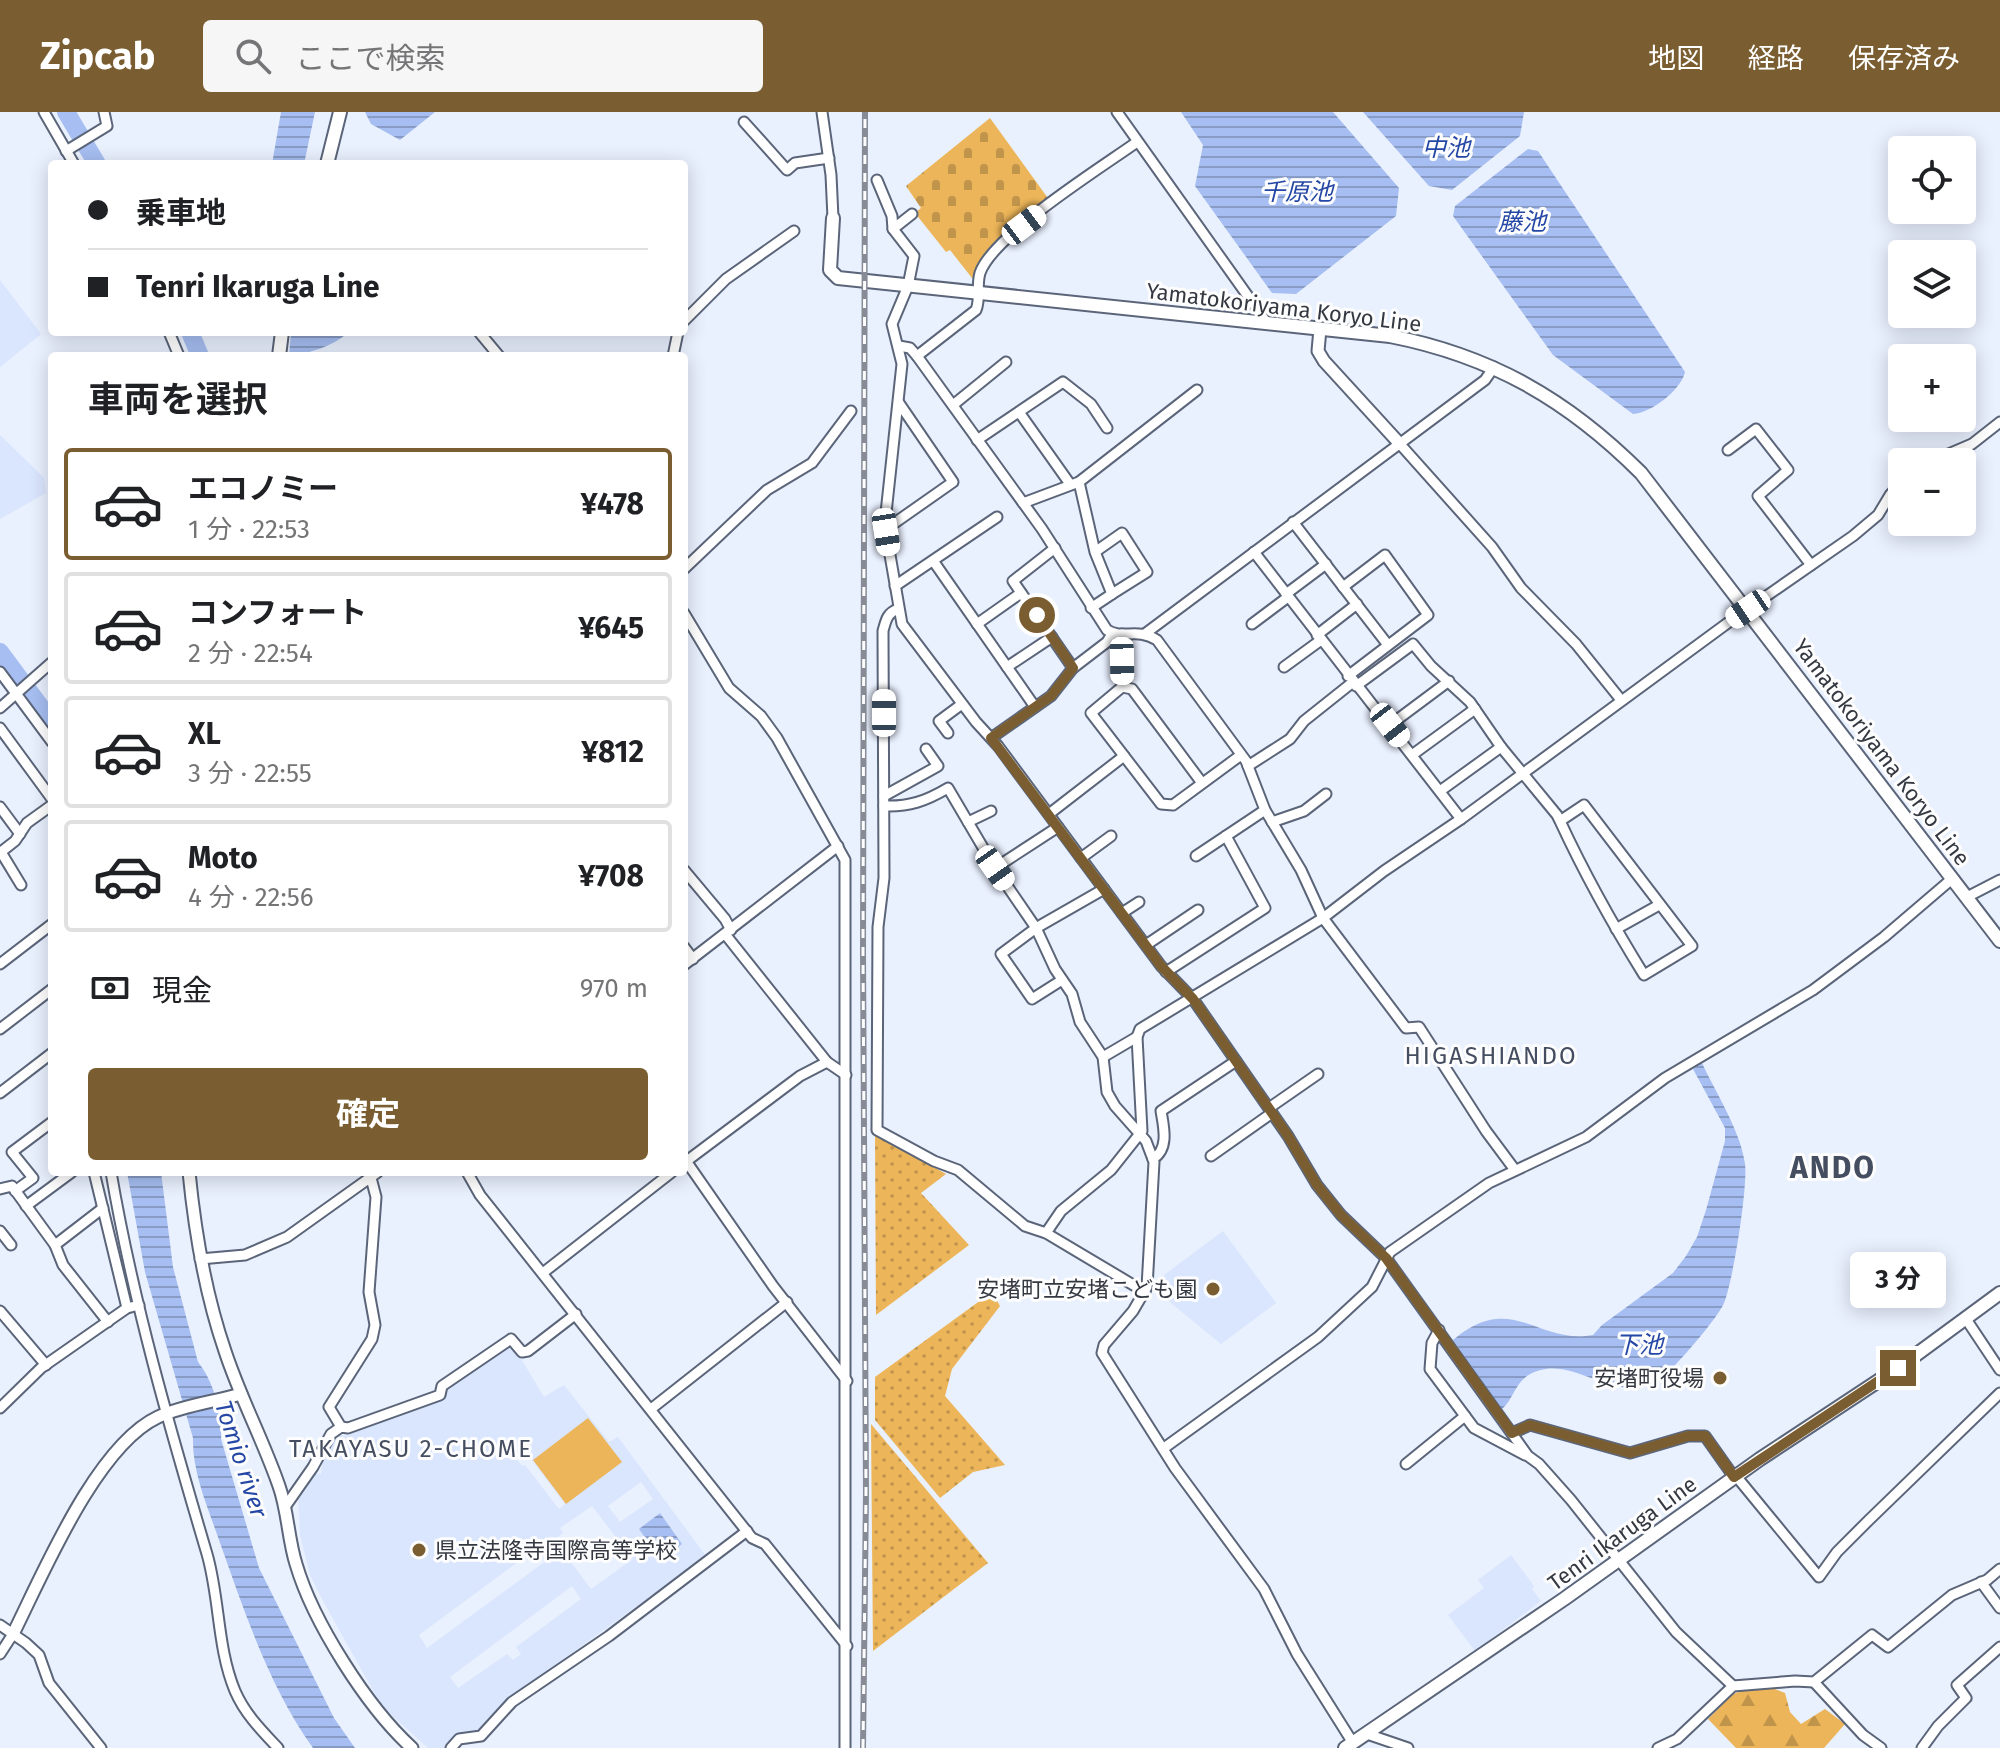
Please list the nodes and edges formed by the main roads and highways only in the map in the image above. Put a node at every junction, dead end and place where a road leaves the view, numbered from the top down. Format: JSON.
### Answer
{"nodes":[{"id":1,"x":340,"y":112,"type":"edge"},
{"id":2,"x":328,"y":160,"type":"edge"},
{"id":3,"x":833,"y":218,"type":"road end"},
{"id":4,"x":2000,"y":941,"type":"edge"},
{"id":5,"x":2000,"y":1293,"type":"edge"},
{"id":6,"x":1349,"y":1746,"type":"edge"}],
"edges":[{"from":1,"to":2,"type":"main road"},
{"from":3,"to":4,"type":"main road","name":"Yamatokoriyama Koryo Line"},
{"from":5,"to":6,"type":"main road","name":"Tenri Ikaruga Line"}]}
